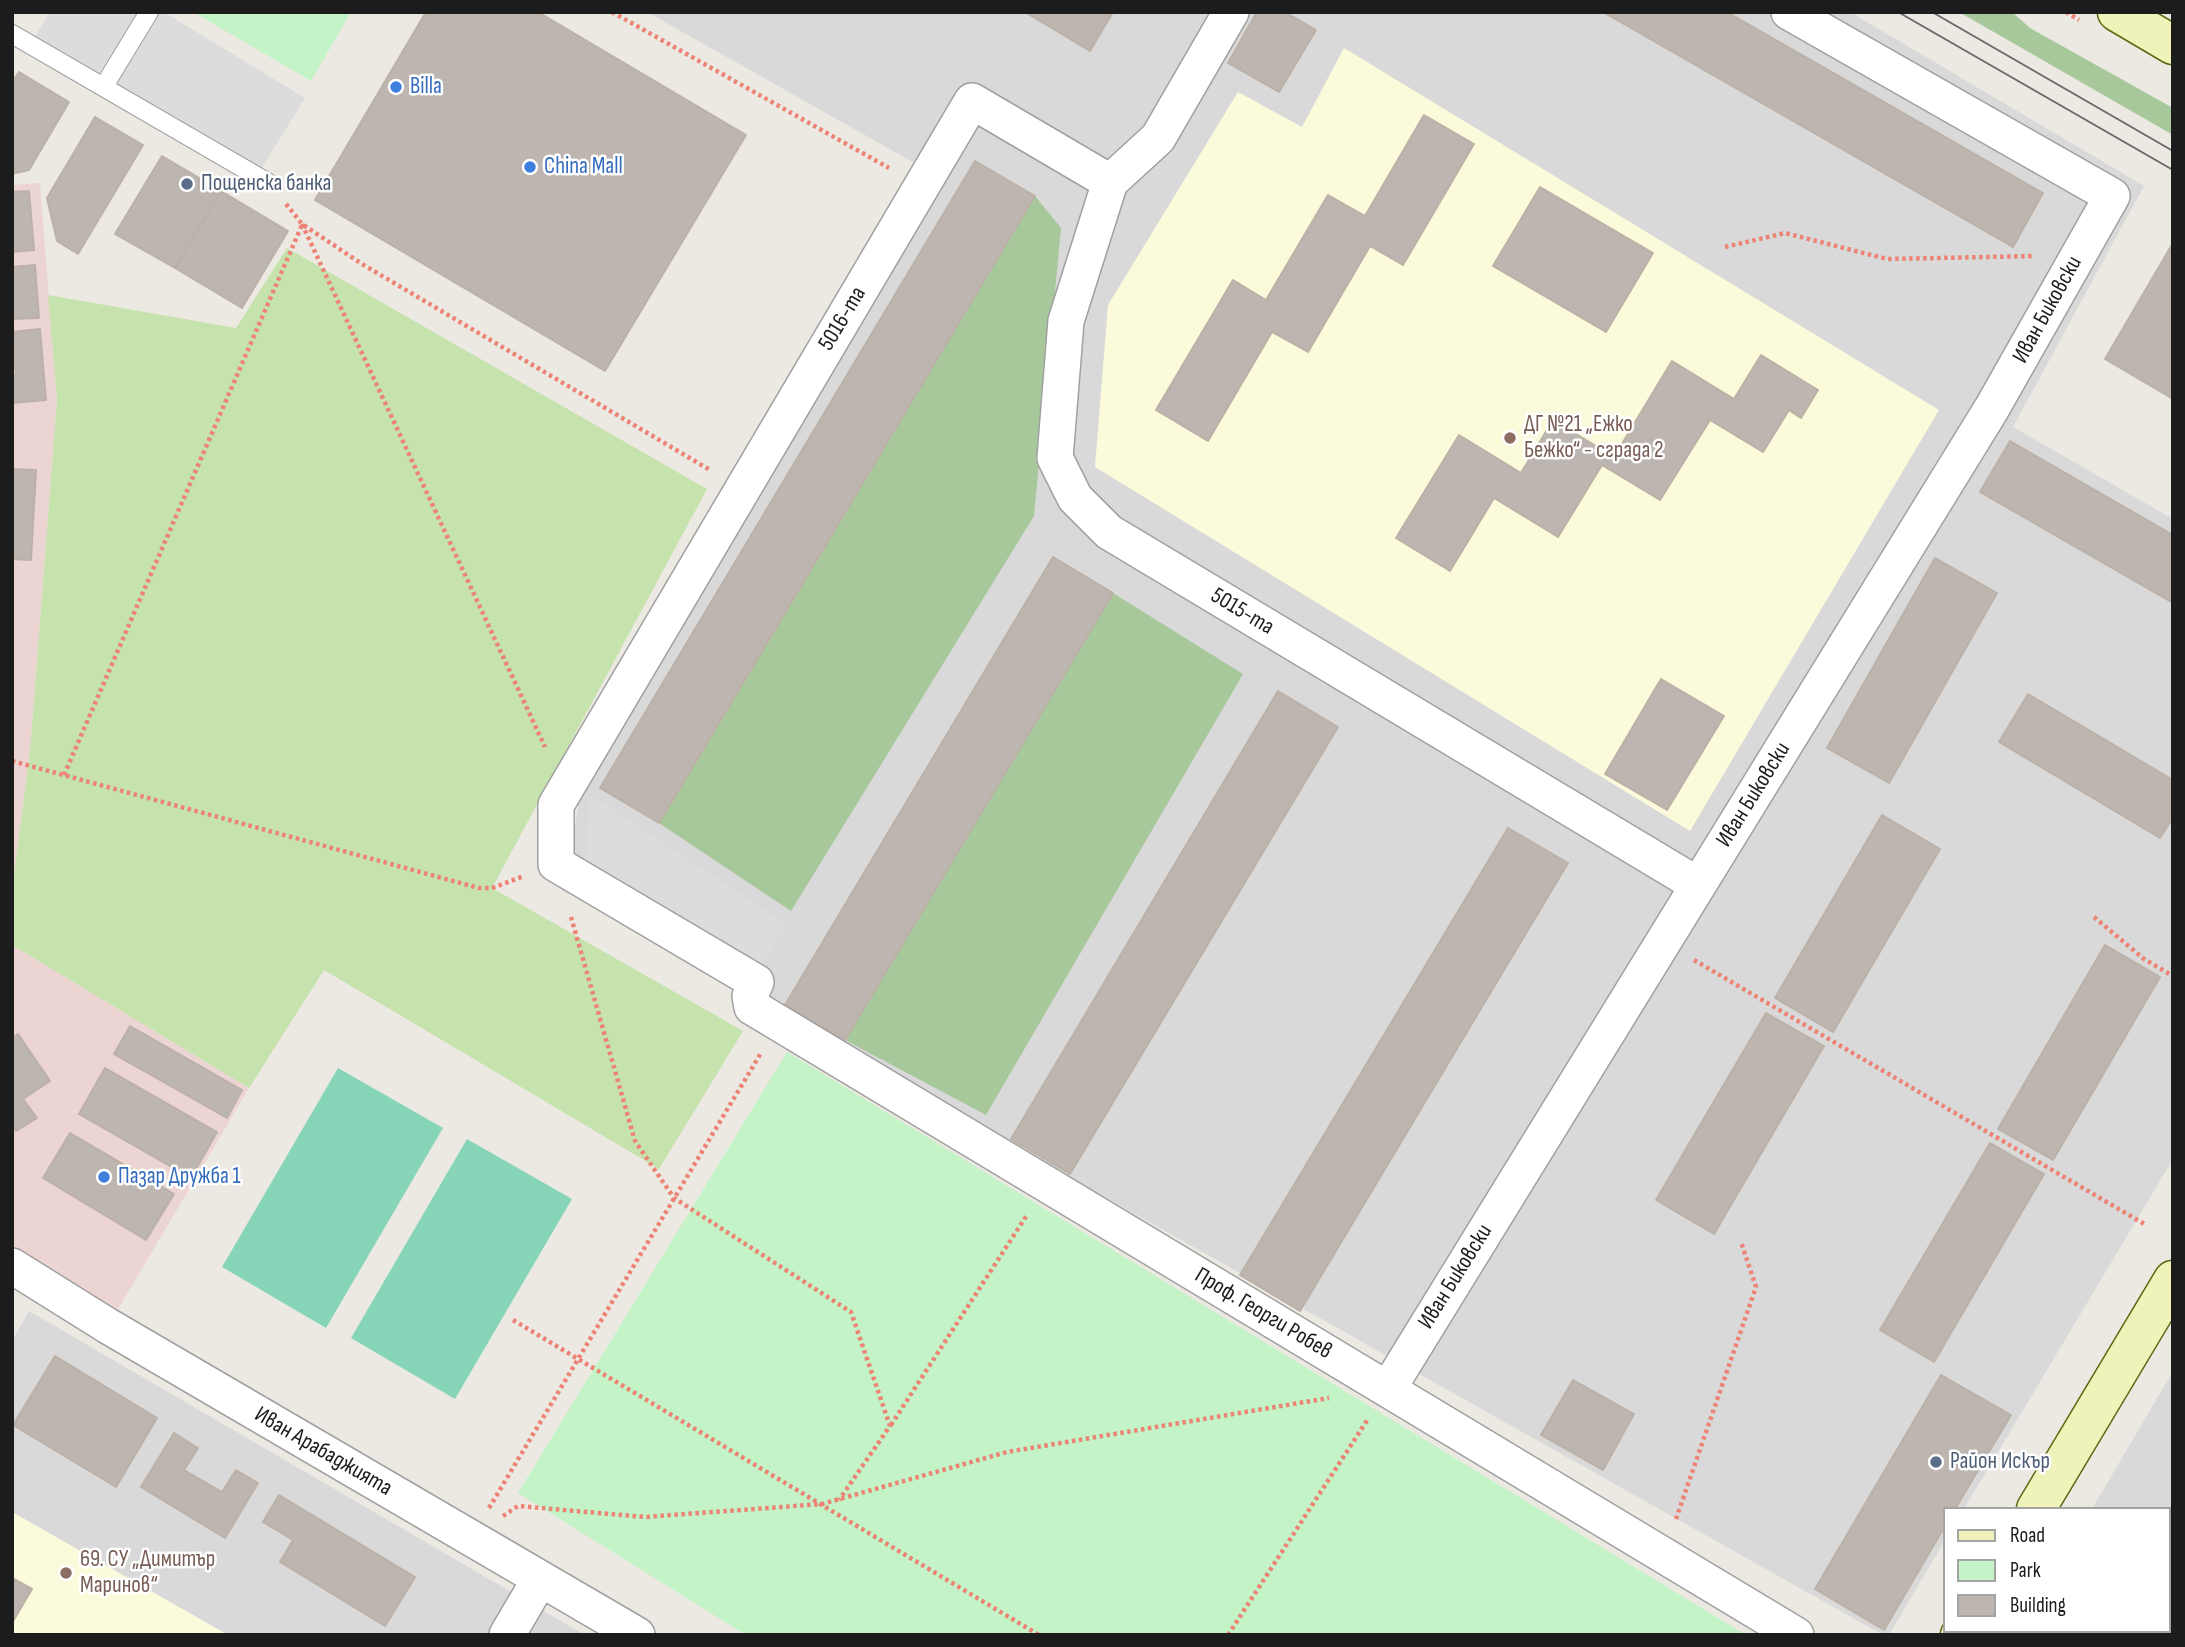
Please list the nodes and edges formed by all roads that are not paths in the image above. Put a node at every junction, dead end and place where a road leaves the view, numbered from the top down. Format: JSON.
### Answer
{"nodes":[{"id":1,"x":149,"y":12,"type":"edge"},
{"id":2,"x":1231,"y":12,"type":"edge"},
{"id":3,"x":1789,"y":12,"type":"edge"},
{"id":4,"x":2116,"y":12,"type":"edge"},
{"id":5,"x":12,"y":34,"type":"edge"},
{"id":6,"x":2173,"y":46,"type":"edge"},
{"id":7,"x":104,"y":86,"type":"junction"},
{"id":8,"x":1110,"y":181,"type":"junction"},
{"id":9,"x":267,"y":182,"type":"road end"},
{"id":10,"x":1698,"y":885,"type":"junction"},
{"id":11,"x":756,"y":982,"type":"joint"},
{"id":12,"x":12,"y":1266,"type":"edge"},
{"id":13,"x":2173,"y":1280,"type":"edge"},
{"id":14,"x":1388,"y":1389,"type":"junction"},
{"id":15,"x":2037,"y":1507,"type":"edge"},
{"id":16,"x":540,"y":1580,"type":"junction"},
{"id":17,"x":507,"y":1635,"type":"edge"},
{"id":18,"x":637,"y":1635,"type":"edge"},
{"id":19,"x":1796,"y":1635,"type":"edge"}],
"edges":[{"from":1,"to":7,"type":"lane"},
{"from":2,"to":8,"type":"street"},
{"from":3,"to":10,"type":"street","name":"Иван Биковски"},
{"from":4,"to":6,"type":"street"},
{"from":5,"to":7,"type":"lane"},
{"from":7,"to":9,"type":"lane"},
{"from":8,"to":10,"type":"street","name":"5015-та"},
{"from":8,"to":11,"type":"street","name":"5016-та"},
{"from":10,"to":14,"type":"street","name":"Иван Биковски"},
{"from":11,"to":14,"type":"street","name":"Проф. Георги Робев"},
{"from":12,"to":16,"type":"street","name":"Иван Арабаджията"},
{"from":13,"to":15,"type":"street"},
{"from":14,"to":19,"type":"street","name":"Проф. Георги Робев"},
{"from":16,"to":17,"type":"street"},
{"from":16,"to":18,"type":"street","name":"Иван Арабаджията"}]}
